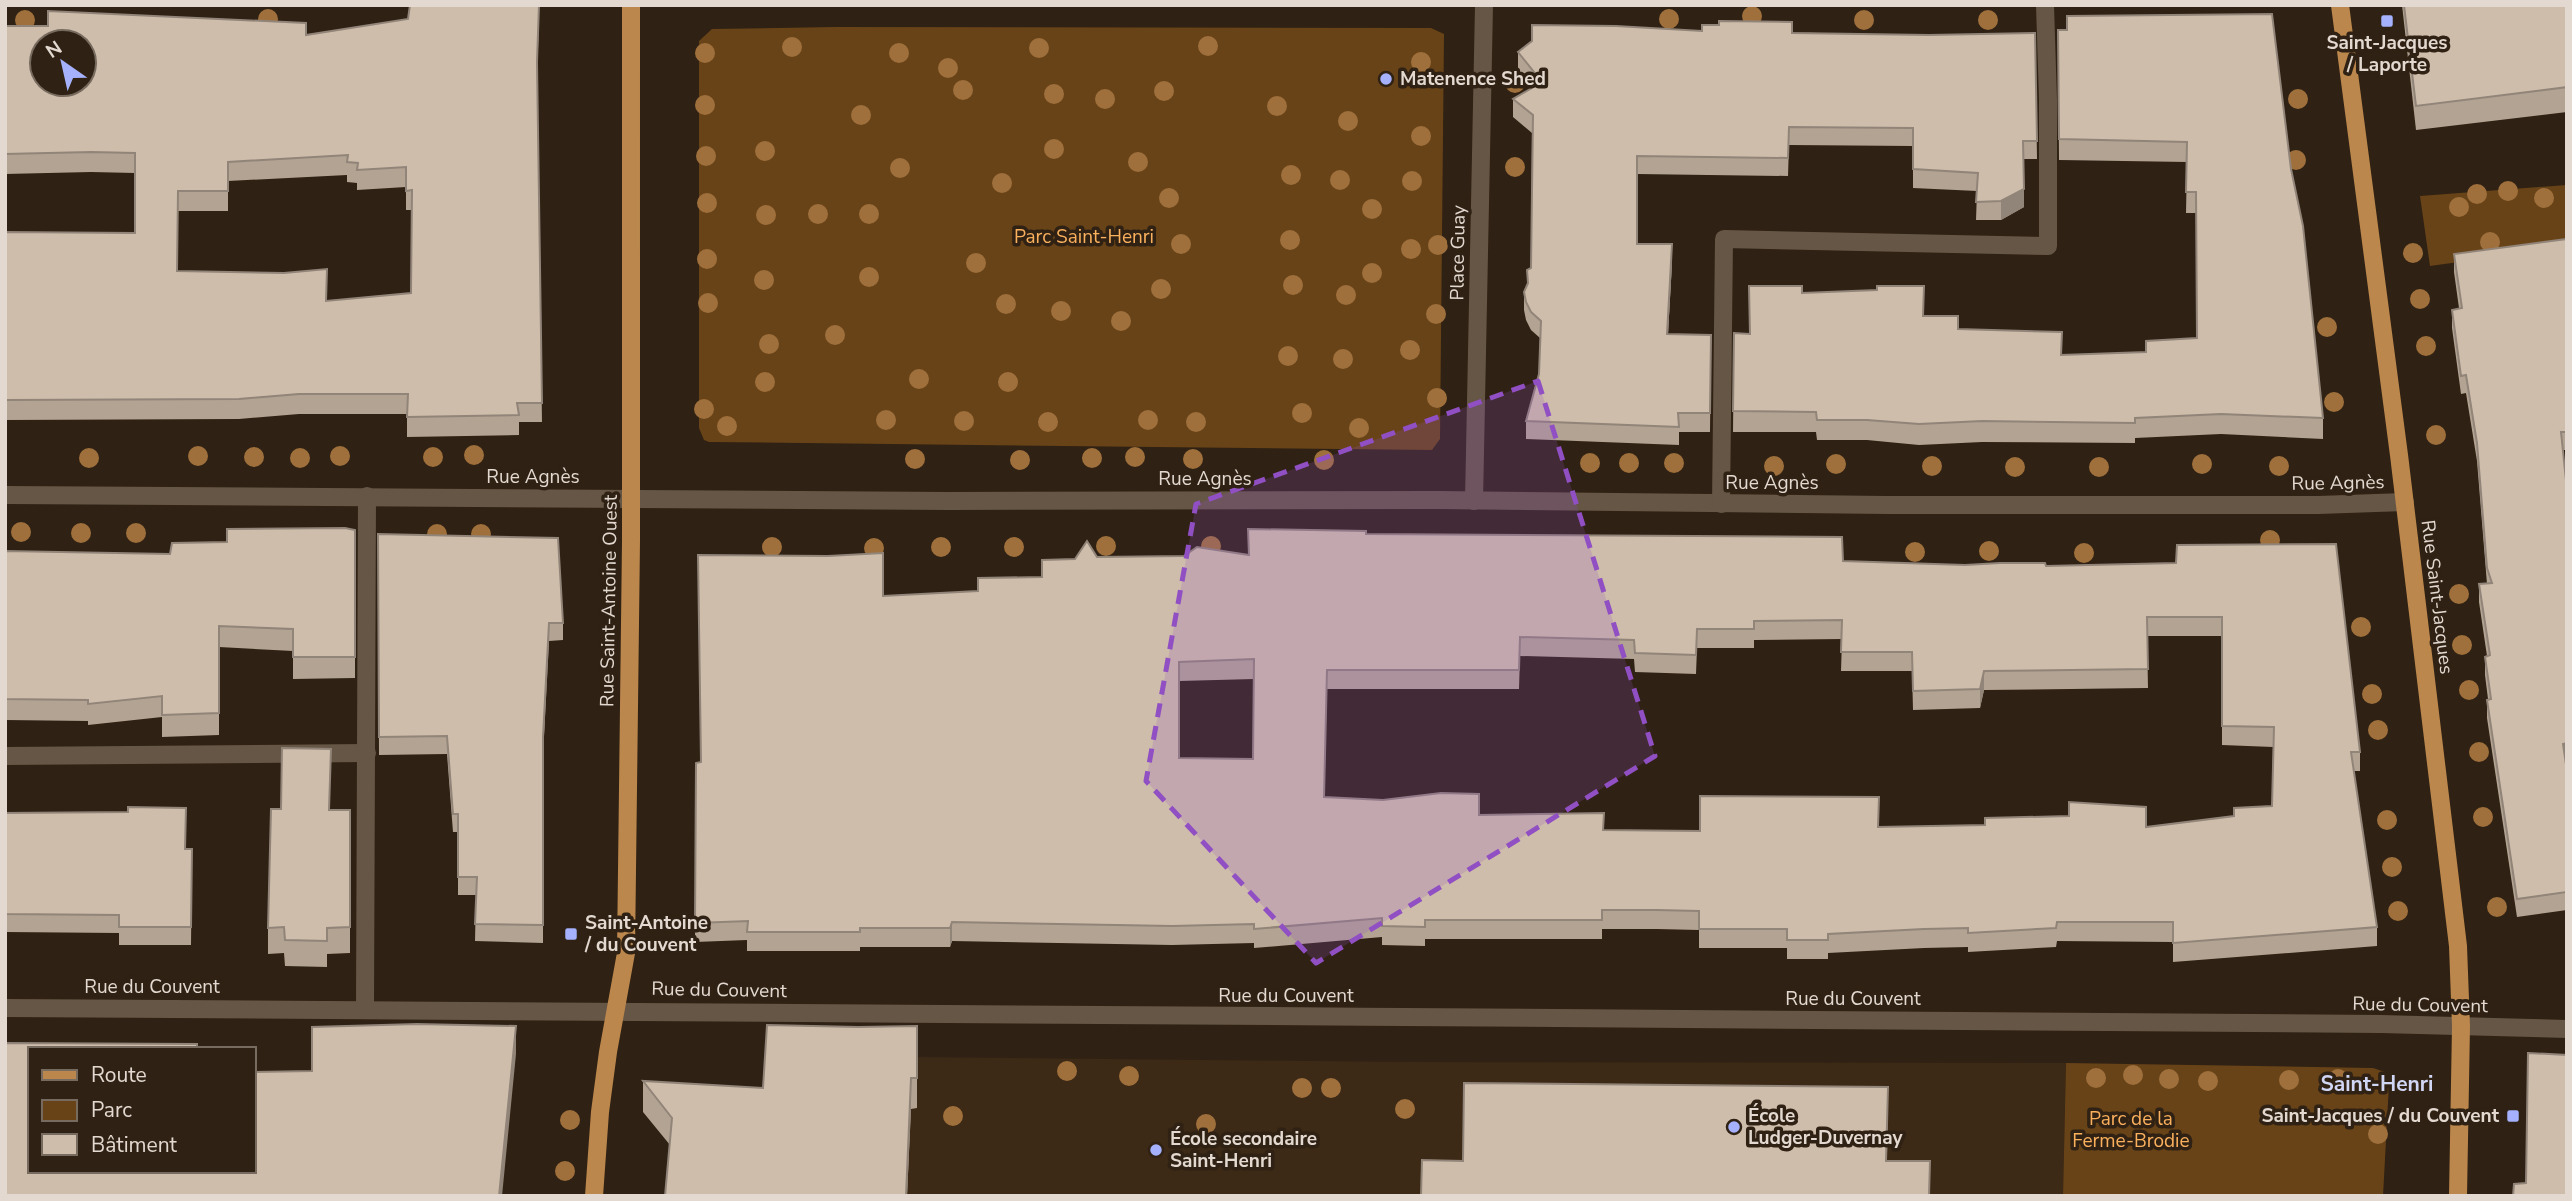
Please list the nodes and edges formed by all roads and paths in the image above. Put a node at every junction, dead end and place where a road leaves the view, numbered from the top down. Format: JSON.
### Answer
{"nodes":[{"id":1,"x":631,"y":5,"type":"edge"},
{"id":2,"x":1484,"y":5,"type":"edge"},
{"id":3,"x":2045,"y":5,"type":"edge"},
{"id":4,"x":2340,"y":5,"type":"edge"},
{"id":5,"x":5,"y":495,"type":"edge"},
{"id":6,"x":367,"y":496,"type":"junction"},
{"id":7,"x":631,"y":498,"type":"junction"},
{"id":8,"x":1474,"y":501,"type":"junction"},
{"id":9,"x":2405,"y":502,"type":"junction"},
{"id":10,"x":1721,"y":504,"type":"junction"},
{"id":11,"x":367,"y":753,"type":"junction"},
{"id":12,"x":5,"y":756,"type":"edge"},
{"id":13,"x":5,"y":1008,"type":"edge"},
{"id":14,"x":365,"y":1008,"type":"junction"},
{"id":15,"x":616,"y":1009,"type":"junction"},
{"id":16,"x":2461,"y":1026,"type":"junction"},
{"id":17,"x":2567,"y":1029,"type":"edge"},
{"id":18,"x":594,"y":1196,"type":"edge"},
{"id":19,"x":2458,"y":1196,"type":"edge"}],
"edges":[{"from":1,"to":7,"type":"main road","name":"Rue Saint-Antoine Ouest"},
{"from":2,"to":8,"type":"street","name":"Place Guay"},
{"from":3,"to":10,"type":"street"},
{"from":4,"to":9,"type":"main road","name":"Rue Saint-Jacques"},
{"from":5,"to":6,"type":"street","name":"Rue Agnès"},
{"from":6,"to":7,"type":"street","name":"Rue Agnès"},
{"from":6,"to":11,"type":"street"},
{"from":7,"to":8,"type":"street","name":"Rue Agnès"},
{"from":7,"to":15,"type":"main road","name":"Rue Saint-Antoine Ouest"},
{"from":8,"to":10,"type":"street","name":"Rue Agnès"},
{"from":9,"to":10,"type":"street","name":"Rue Agnès"},
{"from":9,"to":16,"type":"main road","name":"Rue Saint-Jacques"},
{"from":11,"to":12,"type":"street"},
{"from":11,"to":14,"type":"street"},
{"from":13,"to":14,"type":"street","name":"Rue du Couvent"},
{"from":14,"to":15,"type":"street","name":"Rue du Couvent"},
{"from":15,"to":16,"type":"street","name":"Rue du Couvent"},
{"from":15,"to":18,"type":"main road","name":"Rue Saint-Antoine Ouest"},
{"from":16,"to":17,"type":"street","name":"Rue du Couvent"},
{"from":16,"to":19,"type":"main road","name":"Rue Saint-Jacques"}]}
